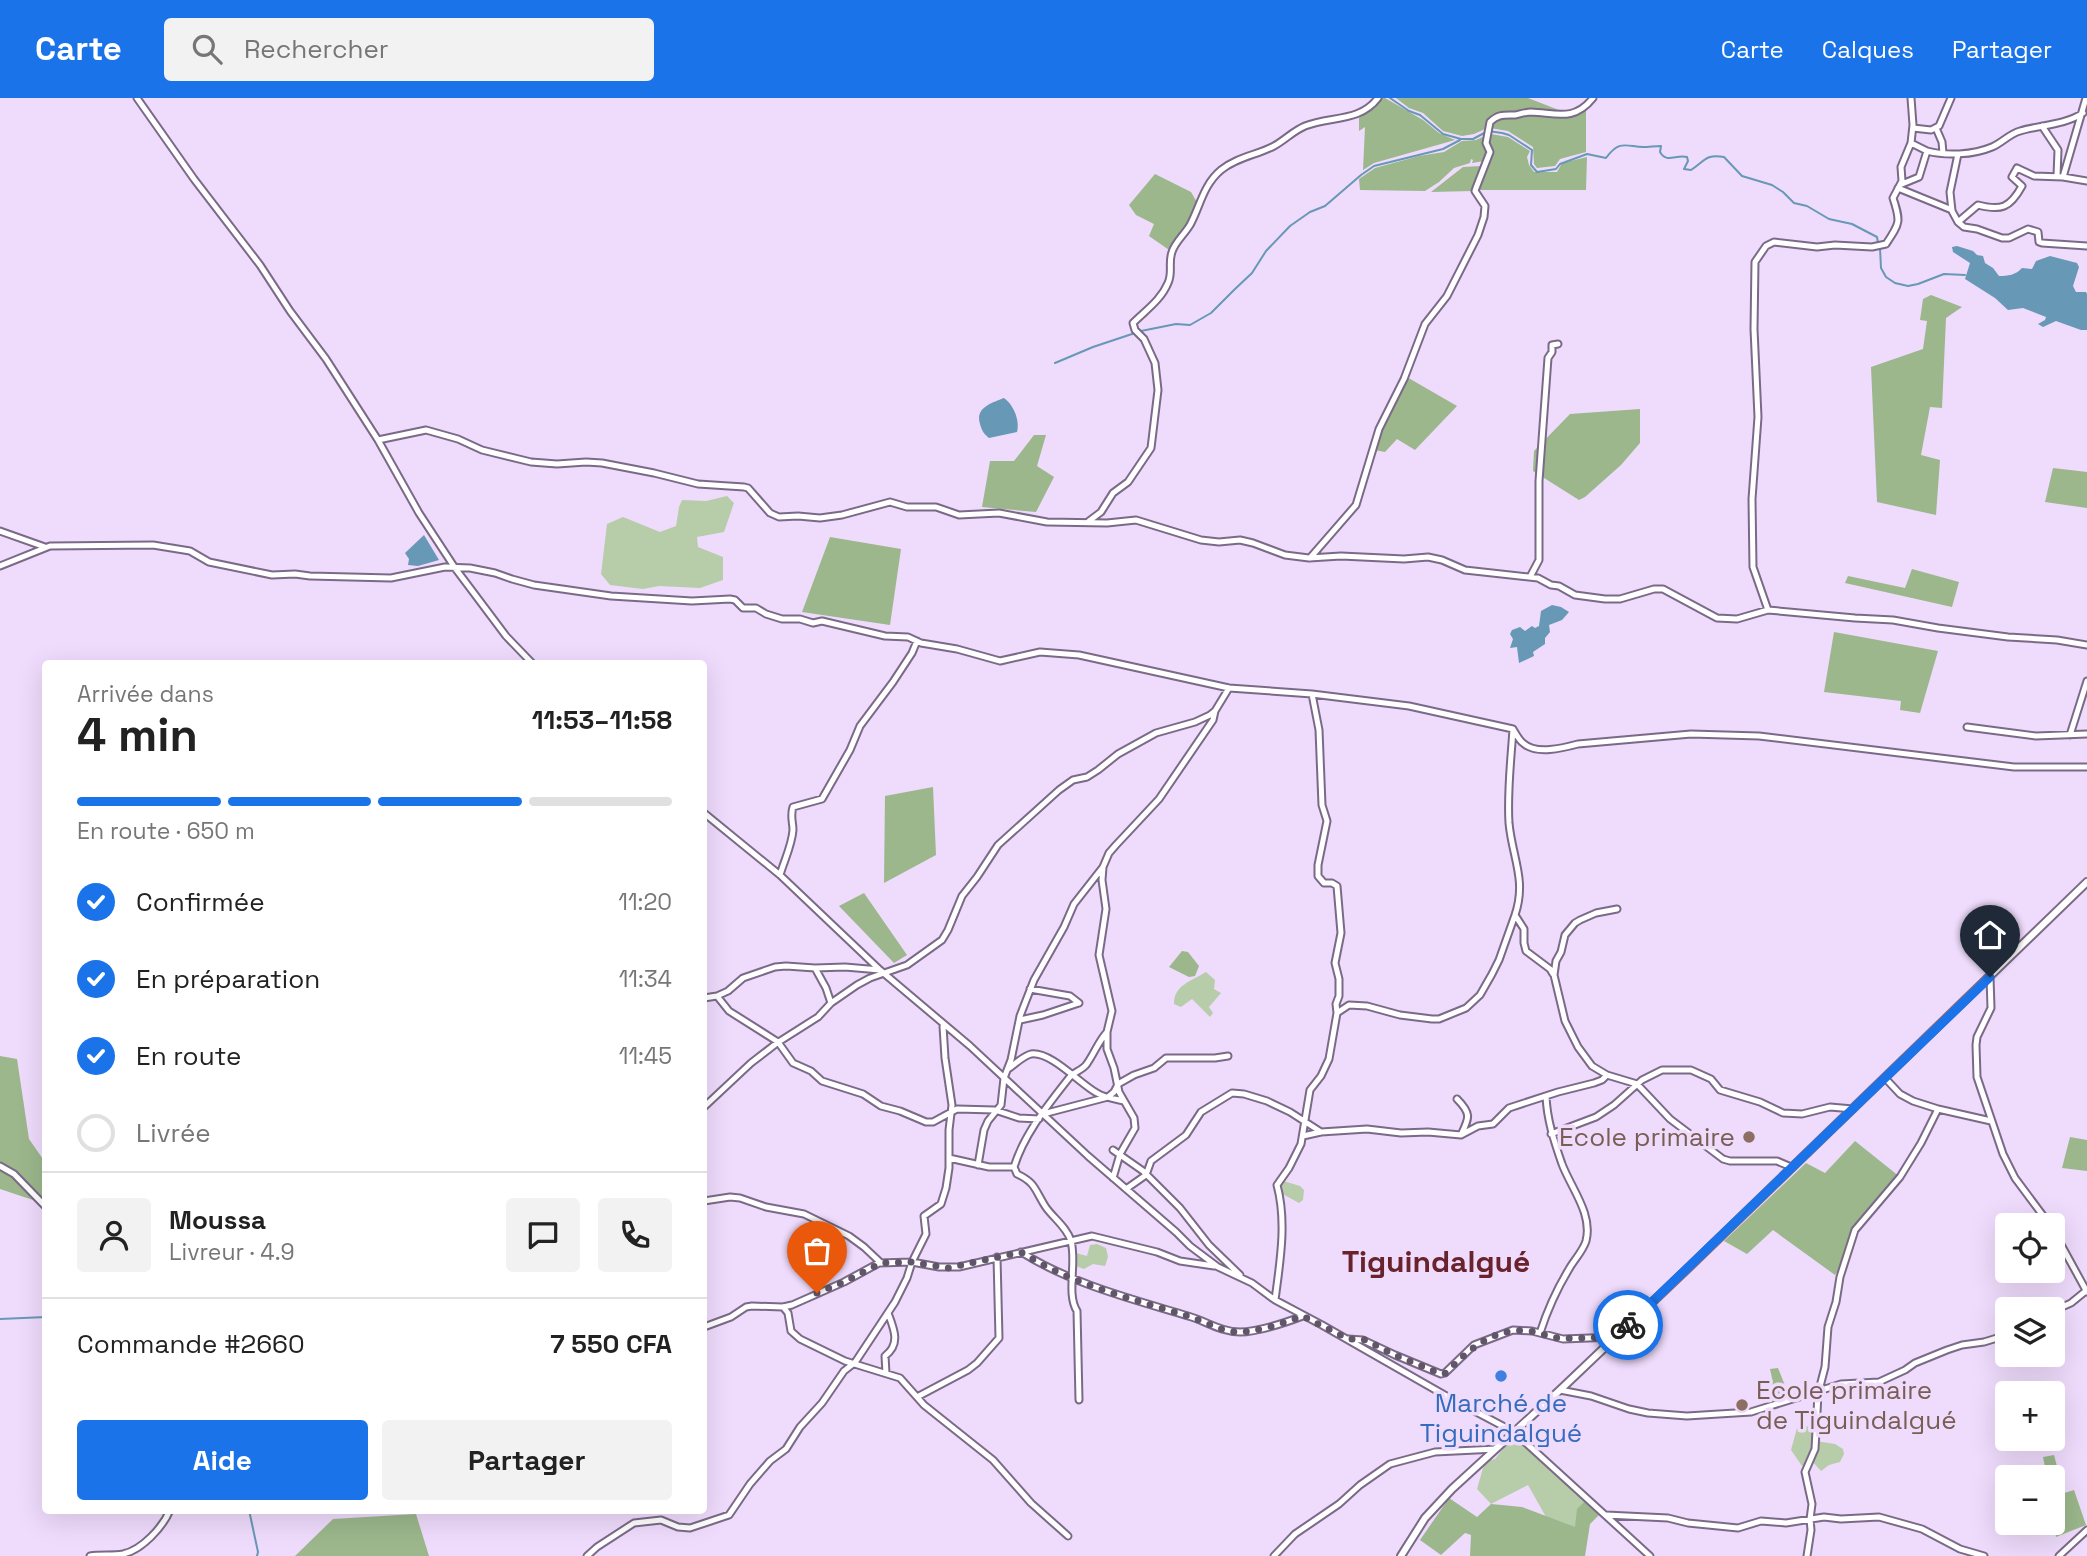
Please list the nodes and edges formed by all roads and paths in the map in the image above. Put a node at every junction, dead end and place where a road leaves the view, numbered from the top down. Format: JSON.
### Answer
{"nodes":[{"id":1,"x":136,"y":98,"type":"edge"},
{"id":2,"x":1378,"y":98,"type":"edge"},
{"id":3,"x":1593,"y":98,"type":"edge"},
{"id":4,"x":1911,"y":98,"type":"edge"},
{"id":5,"x":1951,"y":98,"type":"edge"},
{"id":6,"x":2087,"y":98,"type":"edge"},
{"id":7,"x":2083,"y":113,"type":"junction"},
{"id":8,"x":2042,"y":126,"type":"junction"},
{"id":9,"x":1913,"y":128,"type":"junction"},
{"id":10,"x":1936,"y":128,"type":"junction"},
{"id":11,"x":1911,"y":143,"type":"junction"},
{"id":12,"x":1927,"y":151,"type":"junction"},
{"id":13,"x":1943,"y":153,"type":"junction"},
{"id":14,"x":1958,"y":154,"type":"junction"},
{"id":15,"x":2060,"y":176,"type":"junction"},
{"id":16,"x":2087,"y":181,"type":"edge"},
{"id":17,"x":1899,"y":186,"type":"junction"},
{"id":18,"x":1952,"y":210,"type":"junction"},
{"id":19,"x":1958,"y":222,"type":"junction"},
{"id":20,"x":2087,"y":246,"type":"edge"},
{"id":21,"x":1558,"y":344,"type":"dead end"},
{"id":22,"x":378,"y":440,"type":"junction"},
{"id":23,"x":1089,"y":522,"type":"junction"},
{"id":24,"x":0,"y":531,"type":"edge"},
{"id":25,"x":45,"y":547,"type":"junction"},
{"id":26,"x":1309,"y":558,"type":"junction"},
{"id":27,"x":0,"y":566,"type":"edge"},
{"id":28,"x":455,"y":568,"type":"junction"},
{"id":29,"x":1530,"y":577,"type":"junction"},
{"id":30,"x":1768,"y":610,"type":"junction"},
{"id":31,"x":917,"y":641,"type":"junction"},
{"id":32,"x":2087,"y":645,"type":"edge"},
{"id":33,"x":529,"y":660,"type":"edge"},
{"id":34,"x":2087,"y":681,"type":"edge"},
{"id":35,"x":1229,"y":688,"type":"junction"},
{"id":36,"x":1312,"y":695,"type":"junction"},
{"id":37,"x":1215,"y":710,"type":"junction"},
{"id":38,"x":1967,"y":727,"type":"dead end"},
{"id":39,"x":1513,"y":729,"type":"junction"},
{"id":40,"x":2087,"y":734,"type":"edge"},
{"id":41,"x":2070,"y":735,"type":"junction"},
{"id":42,"x":2087,"y":767,"type":"edge"},
{"id":43,"x":707,"y":815,"type":"edge"},
{"id":44,"x":1103,"y":867,"type":"junction"},
{"id":45,"x":780,"y":875,"type":"junction"},
{"id":46,"x":2087,"y":882,"type":"edge"},
{"id":47,"x":1617,"y":909,"type":"dead end"},
{"id":48,"x":1515,"y":915,"type":"junction"},
{"id":49,"x":815,"y":968,"type":"junction"},
{"id":50,"x":883,"y":972,"type":"junction"},
{"id":51,"x":1554,"y":975,"type":"junction"},
{"id":52,"x":1990,"y":977,"type":"junction"},
{"id":53,"x":1030,"y":989,"type":"junction"},
{"id":54,"x":717,"y":996,"type":"junction"},
{"id":55,"x":707,"y":998,"type":"edge"},
{"id":56,"x":831,"y":1003,"type":"junction"},
{"id":57,"x":1337,"y":1013,"type":"junction"},
{"id":58,"x":1020,"y":1020,"type":"junction"},
{"id":59,"x":943,"y":1025,"type":"junction"},
{"id":60,"x":1107,"y":1032,"type":"junction"},
{"id":61,"x":778,"y":1042,"type":"junction"},
{"id":62,"x":1228,"y":1056,"type":"dead end"},
{"id":63,"x":1008,"y":1069,"type":"junction"},
{"id":64,"x":1073,"y":1074,"type":"junction"},
{"id":65,"x":1607,"y":1075,"type":"junction"},
{"id":66,"x":1004,"y":1078,"type":"junction"},
{"id":67,"x":1885,"y":1079,"type":"junction"},
{"id":68,"x":1118,"y":1084,"type":"junction"},
{"id":69,"x":1637,"y":1084,"type":"junction"},
{"id":70,"x":1546,"y":1096,"type":"junction"},
{"id":71,"x":1108,"y":1097,"type":"junction"},
{"id":72,"x":1457,"y":1099,"type":"dead end"},
{"id":73,"x":1125,"y":1101,"type":"junction"},
{"id":74,"x":707,"y":1104,"type":"edge"},
{"id":75,"x":1853,"y":1109,"type":"junction"},
{"id":76,"x":1938,"y":1109,"type":"junction"},
{"id":77,"x":951,"y":1111,"type":"junction"},
{"id":78,"x":995,"y":1111,"type":"junction"},
{"id":79,"x":1041,"y":1117,"type":"junction"},
{"id":80,"x":1991,"y":1121,"type":"junction"},
{"id":81,"x":1306,"y":1124,"type":"junction"},
{"id":82,"x":1321,"y":1132,"type":"junction"},
{"id":83,"x":1551,"y":1134,"type":"junction"},
{"id":84,"x":1461,"y":1135,"type":"junction"},
{"id":85,"x":1303,"y":1136,"type":"junction"},
{"id":86,"x":1113,"y":1150,"type":"dead end"},
{"id":87,"x":1120,"y":1154,"type":"junction"},
{"id":88,"x":949,"y":1158,"type":"junction"},
{"id":89,"x":978,"y":1165,"type":"junction"},
{"id":90,"x":0,"y":1166,"type":"edge"},
{"id":91,"x":1014,"y":1167,"type":"junction"},
{"id":92,"x":1791,"y":1167,"type":"junction"},
{"id":93,"x":1146,"y":1175,"type":"junction"},
{"id":94,"x":1114,"y":1178,"type":"junction"},
{"id":95,"x":1126,"y":1189,"type":"junction"},
{"id":96,"x":707,"y":1201,"type":"edge"},
{"id":97,"x":42,"y":1203,"type":"edge"},
{"id":98,"x":2041,"y":1213,"type":"edge"},
{"id":99,"x":1071,"y":1240,"type":"junction"},
{"id":100,"x":1021,"y":1252,"type":"junction"},
{"id":101,"x":2065,"y":1252,"type":"edge"},
{"id":102,"x":997,"y":1257,"type":"junction"},
{"id":103,"x":912,"y":1262,"type":"junction"},
{"id":104,"x":881,"y":1263,"type":"junction"},
{"id":105,"x":1218,"y":1266,"type":"junction"},
{"id":106,"x":1074,"y":1278,"type":"junction"},
{"id":107,"x":1245,"y":1279,"type":"junction"},
{"id":108,"x":2087,"y":1291,"type":"edge"},
{"id":109,"x":1275,"y":1300,"type":"junction"},
{"id":110,"x":2065,"y":1306,"type":"edge"},
{"id":111,"x":783,"y":1307,"type":"junction"},
{"id":112,"x":888,"y":1313,"type":"junction"},
{"id":113,"x":1303,"y":1316,"type":"junction"},
{"id":114,"x":707,"y":1326,"type":"edge"},
{"id":115,"x":1539,"y":1333,"type":"junction"},
{"id":116,"x":1615,"y":1337,"type":"junction"},
{"id":117,"x":1348,"y":1339,"type":"junction"},
{"id":118,"x":1995,"y":1339,"type":"edge"},
{"id":119,"x":854,"y":1364,"type":"junction"},
{"id":120,"x":886,"y":1373,"type":"junction"},
{"id":121,"x":1560,"y":1390,"type":"junction"},
{"id":122,"x":1819,"y":1391,"type":"junction"},
{"id":123,"x":917,"y":1396,"type":"junction"},
{"id":124,"x":1079,"y":1400,"type":"dead end"},
{"id":125,"x":1514,"y":1432,"type":"junction"},
{"id":126,"x":1496,"y":1449,"type":"junction"},
{"id":127,"x":168,"y":1514,"type":"edge"},
{"id":128,"x":1606,"y":1515,"type":"junction"},
{"id":129,"x":1810,"y":1519,"type":"junction"},
{"id":130,"x":2087,"y":1531,"type":"edge"},
{"id":131,"x":1069,"y":1536,"type":"dead end"},
{"id":132,"x":90,"y":1556,"type":"edge"},
{"id":133,"x":587,"y":1556,"type":"edge"},
{"id":134,"x":1274,"y":1556,"type":"edge"},
{"id":135,"x":1401,"y":1556,"type":"edge"},
{"id":136,"x":1650,"y":1556,"type":"edge"},
{"id":137,"x":1807,"y":1556,"type":"edge"},
{"id":138,"x":1984,"y":1556,"type":"edge"},
{"id":139,"x":2059,"y":1556,"type":"edge"}],
"edges":[{"from":1,"to":22,"type":"street"},
{"from":2,"to":23,"type":"street"},
{"from":3,"to":26,"type":"street"},
{"from":4,"to":9,"type":"street"},
{"from":5,"to":10,"type":"street"},
{"from":6,"to":7,"type":"street"},
{"from":7,"to":8,"type":"street"},
{"from":7,"to":15,"type":"street"},
{"from":8,"to":14,"type":"street"},
{"from":8,"to":15,"type":"street"},
{"from":9,"to":10,"type":"street"},
{"from":9,"to":11,"type":"street"},
{"from":10,"to":13,"type":"street"},
{"from":11,"to":12,"type":"street"},
{"from":11,"to":17,"type":"street"},
{"from":12,"to":13,"type":"street"},
{"from":12,"to":17,"type":"street"},
{"from":13,"to":14,"type":"street"},
{"from":14,"to":18,"type":"street"},
{"from":15,"to":16,"type":"street"},
{"from":15,"to":19,"type":"street"},
{"from":17,"to":18,"type":"street"},
{"from":17,"to":30,"type":"street"},
{"from":18,"to":19,"type":"street"},
{"from":19,"to":20,"type":"street"},
{"from":21,"to":29,"type":"street"},
{"from":22,"to":23,"type":"street"},
{"from":22,"to":28,"type":"street"},
{"from":23,"to":26,"type":"street"},
{"from":24,"to":25,"type":"street"},
{"from":25,"to":27,"type":"street"},
{"from":25,"to":28,"type":"street"},
{"from":26,"to":29,"type":"street"},
{"from":28,"to":31,"type":"street"},
{"from":28,"to":33,"type":"street"},
{"from":29,"to":30,"type":"street"},
{"from":30,"to":32,"type":"street"},
{"from":31,"to":35,"type":"street"},
{"from":31,"to":45,"type":"street"},
{"from":34,"to":41,"type":"street"},
{"from":35,"to":36,"type":"street"},
{"from":35,"to":37,"type":"street"},
{"from":36,"to":39,"type":"street"},
{"from":36,"to":57,"type":"street"},
{"from":37,"to":44,"type":"street"},
{"from":37,"to":50,"type":"street"},
{"from":38,"to":41,"type":"street"},
{"from":39,"to":42,"type":"street"},
{"from":39,"to":48,"type":"street"},
{"from":40,"to":41,"type":"street"},
{"from":43,"to":45,"type":"street"},
{"from":44,"to":53,"type":"street"},
{"from":44,"to":60,"type":"street"},
{"from":45,"to":50,"type":"street"},
{"from":46,"to":52,"type":"street"},
{"from":47,"to":51,"type":"street"},
{"from":48,"to":51,"type":"street"},
{"from":48,"to":57,"type":"street"},
{"from":49,"to":50,"type":"street"},
{"from":49,"to":54,"type":"street"},
{"from":49,"to":56,"type":"street"},
{"from":50,"to":56,"type":"street"},
{"from":50,"to":59,"type":"street"},
{"from":51,"to":65,"type":"street"},
{"from":52,"to":67,"type":"street"},
{"from":52,"to":80,"type":"street"},
{"from":53,"to":58,"type":"street"},
{"from":53,"to":58,"type":"street"},
{"from":54,"to":55,"type":"street"},
{"from":54,"to":61,"type":"street"},
{"from":56,"to":61,"type":"street"},
{"from":57,"to":81,"type":"street"},
{"from":58,"to":63,"type":"street"},
{"from":59,"to":66,"type":"street"},
{"from":59,"to":77,"type":"street"},
{"from":60,"to":64,"type":"street"},
{"from":60,"to":68,"type":"street"},
{"from":61,"to":74,"type":"street"},
{"from":61,"to":77,"type":"street"},
{"from":62,"to":68,"type":"street"},
{"from":63,"to":64,"type":"street"},
{"from":63,"to":66,"type":"street"},
{"from":64,"to":71,"type":"street"},
{"from":64,"to":79,"type":"street"},
{"from":65,"to":69,"type":"street"},
{"from":65,"to":70,"type":"street"},
{"from":66,"to":78,"type":"street"},
{"from":66,"to":79,"type":"street"},
{"from":67,"to":75,"type":"street"},
{"from":67,"to":76,"type":"street"},
{"from":68,"to":71,"type":"street"},
{"from":68,"to":73,"type":"street"},
{"from":69,"to":75,"type":"street"},
{"from":69,"to":83,"type":"street"},
{"from":69,"to":92,"type":"street"},
{"from":70,"to":83,"type":"street"},
{"from":70,"to":84,"type":"street"},
{"from":71,"to":73,"type":"street"},
{"from":71,"to":79,"type":"street"},
{"from":72,"to":84,"type":"street"},
{"from":73,"to":87,"type":"street"},
{"from":75,"to":92,"type":"street"},
{"from":76,"to":80,"type":"street"},
{"from":76,"to":122,"type":"street"},
{"from":77,"to":78,"type":"street"},
{"from":77,"to":88,"type":"street"},
{"from":78,"to":79,"type":"street"},
{"from":78,"to":89,"type":"street"},
{"from":79,"to":91,"type":"street"},
{"from":79,"to":94,"type":"street"},
{"from":80,"to":98,"type":"street"},
{"from":81,"to":82,"type":"street"},
{"from":81,"to":85,"type":"street"},
{"from":81,"to":93,"type":"street"},
{"from":82,"to":84,"type":"street"},
{"from":82,"to":85,"type":"street"},
{"from":83,"to":115,"type":"street"},
{"from":85,"to":109,"type":"street"},
{"from":86,"to":87,"type":"street"},
{"from":87,"to":93,"type":"street"},
{"from":87,"to":94,"type":"street"},
{"from":88,"to":89,"type":"street"},
{"from":88,"to":103,"type":"street"},
{"from":89,"to":91,"type":"street"},
{"from":90,"to":97,"type":"street"},
{"from":91,"to":99,"type":"street"},
{"from":92,"to":116,"type":"street"},
{"from":93,"to":95,"type":"street"},
{"from":93,"to":107,"type":"street"},
{"from":94,"to":95,"type":"street"},
{"from":95,"to":105,"type":"street"},
{"from":96,"to":104,"type":"street"},
{"from":99,"to":100,"type":"street"},
{"from":99,"to":105,"type":"street"},
{"from":99,"to":106,"type":"street"},
{"from":100,"to":102,"type":"street"},
{"from":100,"to":106,"type":"street"},
{"from":101,"to":108,"type":"street"},
{"from":102,"to":103,"type":"street"},
{"from":102,"to":123,"type":"street"},
{"from":103,"to":104,"type":"street"},
{"from":103,"to":112,"type":"street"},
{"from":104,"to":111,"type":"street"},
{"from":105,"to":107,"type":"street"},
{"from":106,"to":113,"type":"street"},
{"from":106,"to":124,"type":"street"},
{"from":107,"to":109,"type":"street"},
{"from":108,"to":110,"type":"street"},
{"from":109,"to":113,"type":"street"},
{"from":111,"to":114,"type":"street"},
{"from":111,"to":119,"type":"street"},
{"from":112,"to":119,"type":"street"},
{"from":112,"to":120,"type":"street"},
{"from":113,"to":117,"type":"street"},
{"from":115,"to":116,"type":"street"},
{"from":115,"to":117,"type":"street"},
{"from":116,"to":121,"type":"street"},
{"from":117,"to":125,"type":"street"},
{"from":118,"to":122,"type":"street"},
{"from":119,"to":120,"type":"street"},
{"from":119,"to":133,"type":"street"},
{"from":120,"to":123,"type":"street"},
{"from":121,"to":122,"type":"street"},
{"from":121,"to":125,"type":"street"},
{"from":122,"to":129,"type":"street"},
{"from":123,"to":131,"type":"street"},
{"from":125,"to":126,"type":"street"},
{"from":125,"to":128,"type":"street"},
{"from":126,"to":134,"type":"street"},
{"from":126,"to":135,"type":"street"},
{"from":127,"to":132,"type":"street"},
{"from":128,"to":129,"type":"street"},
{"from":128,"to":136,"type":"street"},
{"from":129,"to":137,"type":"street"},
{"from":129,"to":138,"type":"street"},
{"from":130,"to":139,"type":"street"}]}
